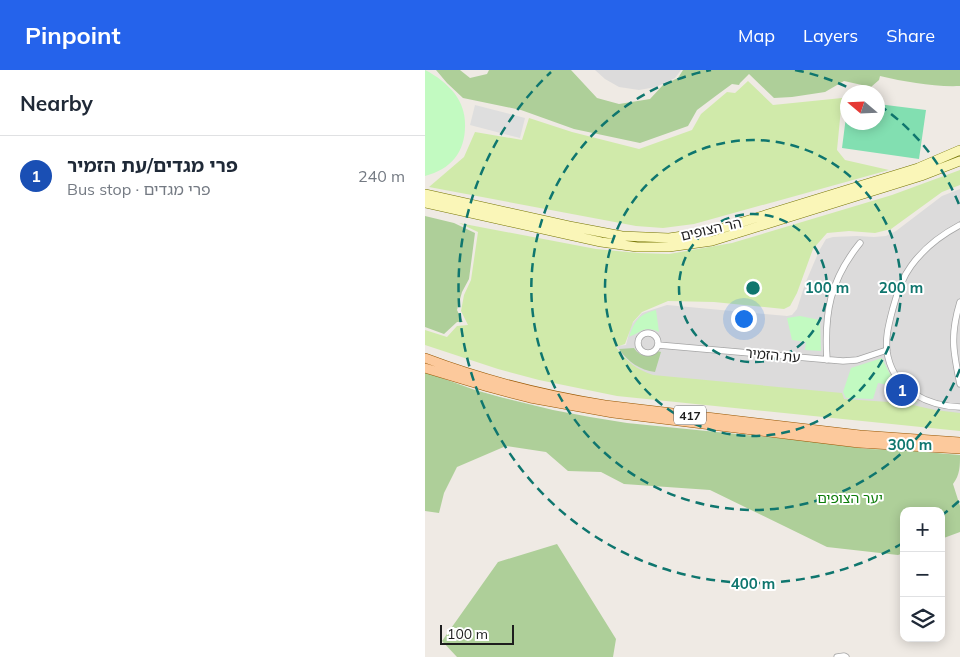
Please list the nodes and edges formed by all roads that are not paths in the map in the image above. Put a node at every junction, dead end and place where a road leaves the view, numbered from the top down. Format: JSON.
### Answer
{"nodes":[{"id":1,"x":960,"y":150,"type":"edge"},
{"id":2,"x":960,"y":161,"type":"edge"},
{"id":3,"x":425,"y":194,"type":"edge"},
{"id":4,"x":425,"y":203,"type":"edge"},
{"id":5,"x":960,"y":225,"type":"edge"},
{"id":6,"x":860,"y":243,"type":"dead end"},
{"id":7,"x":960,"y":302,"type":"edge"},
{"id":8,"x":658,"y":345,"type":"dead end"},
{"id":9,"x":887,"y":350,"type":"junction"},
{"id":10,"x":425,"y":358,"type":"edge"},
{"id":11,"x":827,"y":360,"type":"junction"},
{"id":12,"x":425,"y":368,"type":"edge"},
{"id":13,"x":960,"y":384,"type":"edge"},
{"id":14,"x":960,"y":407,"type":"edge"},
{"id":15,"x":960,"y":442,"type":"edge"},
{"id":16,"x":960,"y":449,"type":"edge"},
{"id":17,"x":837,"y":657,"type":"edge"},
{"id":18,"x":846,"y":657,"type":"edge"}],
"edges":[{"from":1,"to":3,"type":"main road","name":"הר הצופים"},
{"from":2,"to":4,"type":"main road","name":"הר הצופים"},
{"from":5,"to":9,"type":"street"},
{"from":6,"to":11,"type":"street"},
{"from":7,"to":13,"type":"street"},
{"from":8,"to":11,"type":"street","name":"עת הזמיר"},
{"from":9,"to":11,"type":"street","name":"עת הזמיר"},
{"from":9,"to":14,"type":"street"},
{"from":10,"to":15,"type":"main road","number":"417"},
{"from":12,"to":16,"type":"main road","number":"417"},
{"from":17,"to":18,"type":"street"}]}
